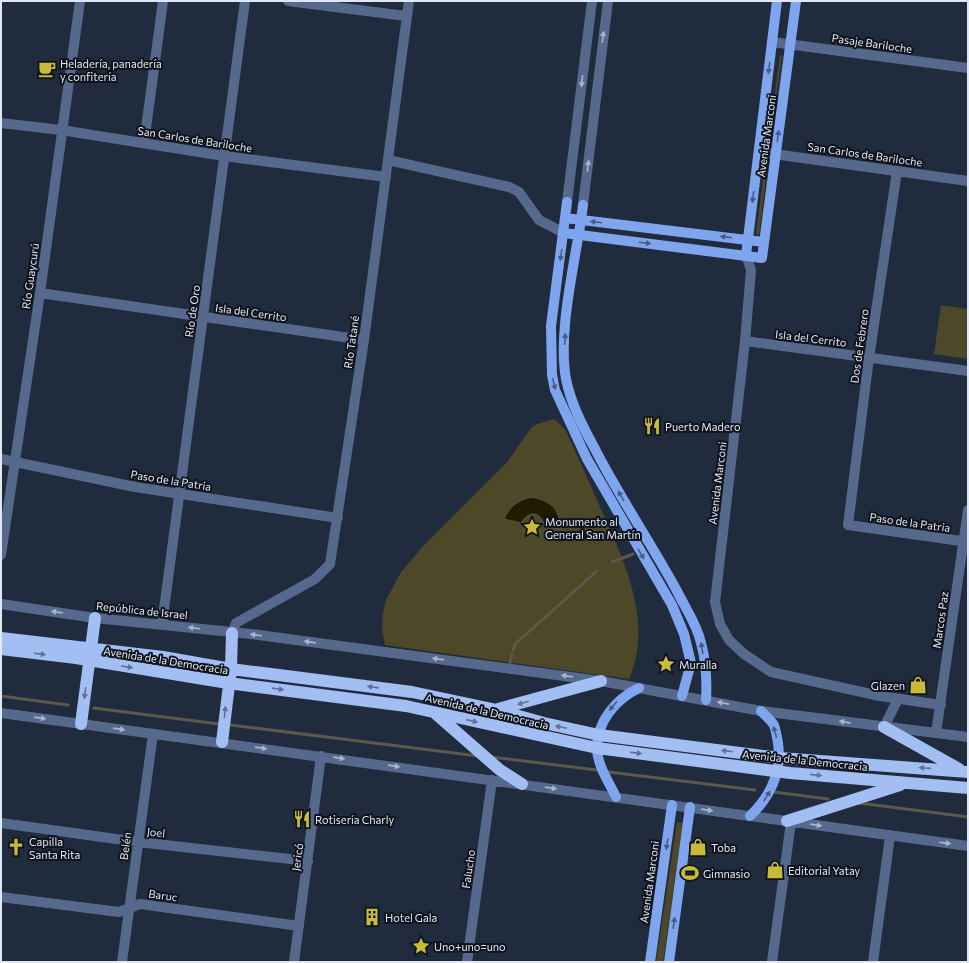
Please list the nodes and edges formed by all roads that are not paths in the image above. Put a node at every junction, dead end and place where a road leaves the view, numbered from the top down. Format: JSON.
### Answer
{"nodes":[{"id":1,"x":80,"y":1,"type":"edge"},
{"id":2,"x":163,"y":1,"type":"edge"},
{"id":3,"x":245,"y":1,"type":"edge"},
{"id":4,"x":288,"y":1,"type":"edge"},
{"id":5,"x":409,"y":1,"type":"edge"},
{"id":6,"x":592,"y":1,"type":"edge"},
{"id":7,"x":608,"y":1,"type":"edge"},
{"id":8,"x":777,"y":1,"type":"edge"},
{"id":9,"x":796,"y":1,"type":"edge"},
{"id":10,"x":406,"y":16,"type":"junction"},
{"id":11,"x":772,"y":42,"type":"junction"},
{"id":12,"x":790,"y":44,"type":"junction"},
{"id":13,"x":968,"y":68,"type":"edge"},
{"id":14,"x":1,"y":123,"type":"edge"},
{"id":15,"x":61,"y":130,"type":"junction"},
{"id":16,"x":144,"y":143,"type":"junction"},
{"id":17,"x":758,"y":152,"type":"junction"},
{"id":18,"x":776,"y":154,"type":"junction"},
{"id":19,"x":224,"y":156,"type":"junction"},
{"id":20,"x":388,"y":160,"type":"junction"},
{"id":21,"x":898,"y":171,"type":"junction"},
{"id":22,"x":386,"y":177,"type":"junction"},
{"id":23,"x":968,"y":181,"type":"edge"},
{"id":24,"x":567,"y":202,"type":"joint"},
{"id":25,"x":583,"y":205,"type":"joint"},
{"id":26,"x":565,"y":218,"type":"junction"},
{"id":27,"x":581,"y":220,"type":"junction"},
{"id":28,"x":564,"y":233,"type":"junction"},
{"id":29,"x":579,"y":234,"type":"junction"},
{"id":30,"x":748,"y":240,"type":"junction"},
{"id":31,"x":764,"y":242,"type":"junction"},
{"id":32,"x":746,"y":255,"type":"junction"},
{"id":33,"x":762,"y":258,"type":"junction"},
{"id":34,"x":751,"y":270,"type":"junction"},
{"id":35,"x":40,"y":293,"type":"junction"},
{"id":36,"x":203,"y":318,"type":"junction"},
{"id":37,"x":364,"y":340,"type":"junction"},
{"id":38,"x":745,"y":341,"type":"junction"},
{"id":39,"x":869,"y":358,"type":"junction"},
{"id":40,"x":968,"y":371,"type":"edge"},
{"id":41,"x":1,"y":459,"type":"edge"},
{"id":42,"x":14,"y":461,"type":"junction"},
{"id":43,"x":179,"y":493,"type":"junction"},
{"id":44,"x":968,"y":510,"type":"edge"},
{"id":45,"x":338,"y":518,"type":"junction"},
{"id":46,"x":848,"y":525,"type":"joint"},
{"id":47,"x":966,"y":542,"type":"edge"},
{"id":48,"x":1,"y":555,"type":"edge"},
{"id":49,"x":1,"y":604,"type":"edge"},
{"id":50,"x":95,"y":618,"type":"junction"},
{"id":51,"x":162,"y":624,"type":"junction"},
{"id":52,"x":232,"y":633,"type":"junction"},
{"id":53,"x":1,"y":638,"type":"edge"},
{"id":54,"x":90,"y":648,"type":"junction"},
{"id":55,"x":1,"y":649,"type":"edge"},
{"id":56,"x":88,"y":661,"type":"junction"},
{"id":57,"x":231,"y":669,"type":"junction"},
{"id":58,"x":601,"y":681,"type":"junction"},
{"id":59,"x":228,"y":683,"type":"junction"},
{"id":60,"x":639,"y":688,"type":"junction"},
{"id":61,"x":682,"y":696,"type":"junction"},
{"id":62,"x":898,"y":699,"type":"junction"},
{"id":63,"x":706,"y":700,"type":"junction"},
{"id":64,"x":941,"y":705,"type":"junction"},
{"id":65,"x":497,"y":710,"type":"junction"},
{"id":66,"x":761,"y":711,"type":"junction"},
{"id":67,"x":434,"y":712,"type":"junction"},
{"id":68,"x":1,"y":715,"type":"edge"},
{"id":69,"x":81,"y":724,"type":"junction"},
{"id":70,"x":884,"y":728,"type":"junction"},
{"id":71,"x":936,"y":733,"type":"junction"},
{"id":72,"x":153,"y":734,"type":"junction"},
{"id":73,"x":600,"y":735,"type":"junction"},
{"id":74,"x":968,"y":737,"type":"edge"},
{"id":75,"x":222,"y":742,"type":"junction"},
{"id":76,"x":597,"y":748,"type":"junction"},
{"id":77,"x":321,"y":756,"type":"junction"},
{"id":78,"x":780,"y":758,"type":"junction"},
{"id":79,"x":777,"y":771,"type":"junction"},
{"id":80,"x":966,"y":772,"type":"edge"},
{"id":81,"x":492,"y":780,"type":"junction"},
{"id":82,"x":908,"y":783,"type":"junction"},
{"id":83,"x":522,"y":784,"type":"junction"},
{"id":84,"x":968,"y":788,"type":"edge"},
{"id":85,"x":616,"y":797,"type":"junction"},
{"id":86,"x":672,"y":805,"type":"junction"},
{"id":87,"x":690,"y":807,"type":"junction"},
{"id":88,"x":750,"y":816,"type":"junction"},
{"id":89,"x":789,"y":821,"type":"junction"},
{"id":90,"x":1,"y":823,"type":"edge"},
{"id":91,"x":890,"y":836,"type":"junction"},
{"id":92,"x":138,"y":842,"type":"junction"},
{"id":93,"x":968,"y":846,"type":"edge"},
{"id":94,"x":308,"y":861,"type":"junction"},
{"id":95,"x":1,"y":898,"type":"edge"},
{"id":96,"x":129,"y":908,"type":"junction"},
{"id":97,"x":299,"y":926,"type":"junction"},
{"id":98,"x":122,"y":962,"type":"edge"},
{"id":99,"x":294,"y":962,"type":"edge"},
{"id":100,"x":467,"y":962,"type":"edge"},
{"id":101,"x":650,"y":962,"type":"edge"},
{"id":102,"x":669,"y":962,"type":"edge"},
{"id":103,"x":772,"y":962,"type":"edge"},
{"id":104,"x":873,"y":962,"type":"edge"}],
"edges":[{"from":1,"to":15,"type":"street","name":"Río Guaycurú"},
{"from":2,"to":16,"type":"street"},
{"from":3,"to":19,"type":"street","name":"Río de Oro"},
{"from":4,"to":10,"type":"street"},
{"from":5,"to":10,"type":"street","name":"Río Tatané"},
{"from":6,"to":24,"type":"street","one_way":true},
{"from":25,"to":7,"type":"street","one_way":true},
{"from":8,"to":11,"type":"main road","name":"Avenida Marconi"},
{"from":9,"to":12,"type":"main road","name":"Avenida Marconi"},
{"from":10,"to":20,"type":"street","name":"Río Tatané"},
{"from":11,"to":12,"type":"street","name":"Pasaje Bariloche"},
{"from":11,"to":17,"type":"main road","name":"Avenida Marconi","one_way":true},
{"from":12,"to":13,"type":"street","name":"Pasaje Bariloche"},
{"from":18,"to":12,"type":"main road","name":"Avenida Marconi","one_way":true},
{"from":14,"to":15,"type":"street","name":"San Carlos de Bariloche"},
{"from":15,"to":16,"type":"street","name":"San Carlos de Bariloche"},
{"from":15,"to":35,"type":"street","name":"Río Guaycurú"},
{"from":16,"to":19,"type":"street","name":"San Carlos de Bariloche"},
{"from":17,"to":18,"type":"street","name":"San Carlos de Bariloche"},
{"from":17,"to":30,"type":"main road","name":"Avenida Marconi","one_way":true},
{"from":18,"to":21,"type":"street","name":"San Carlos de Bariloche"},
{"from":18,"to":31,"type":"main road","name":"Avenida Marconi"},
{"from":19,"to":22,"type":"street","name":"San Carlos de Bariloche"},
{"from":19,"to":36,"type":"street","name":"Río de Oro"},
{"from":20,"to":22,"type":"street","name":"Río Tatané"},
{"from":20,"to":28,"type":"street"},
{"from":21,"to":23,"type":"street","name":"San Carlos de Bariloche"},
{"from":21,"to":39,"type":"street","name":"Dos de Febrero"},
{"from":22,"to":37,"type":"street","name":"Río Tatané"},
{"from":24,"to":26,"type":"main road"},
{"from":25,"to":27,"type":"main road"},
{"from":26,"to":27,"type":"main road"},
{"from":26,"to":28,"type":"main road"},
{"from":27,"to":29,"type":"main road"},
{"from":30,"to":27,"type":"main road","one_way":true},
{"from":28,"to":29,"type":"main road"},
{"from":28,"to":61,"type":"main road","one_way":true},
{"from":29,"to":32,"type":"main road","one_way":true},
{"from":63,"to":29,"type":"main road","one_way":true},
{"from":30,"to":31,"type":"main road"},
{"from":30,"to":32,"type":"main road","name":"Avenida Marconi"},
{"from":31,"to":33,"type":"main road","name":"Avenida Marconi"},
{"from":32,"to":33,"type":"main road"},
{"from":32,"to":34,"type":"street","name":"Avenida Marconi"},
{"from":33,"to":34,"type":"street"},
{"from":34,"to":38,"type":"street","name":"Avenida Marconi"},
{"from":35,"to":36,"type":"street","name":"Isla del Cerrito"},
{"from":35,"to":42,"type":"street","name":"Río Guaycurú"},
{"from":36,"to":37,"type":"street","name":"Isla del Cerrito"},
{"from":36,"to":43,"type":"street","name":"Río de Oro"},
{"from":37,"to":45,"type":"street","name":"Río Tatané"},
{"from":38,"to":39,"type":"street","name":"Isla del Cerrito"},
{"from":38,"to":62,"type":"street","name":"Avenida Marconi"},
{"from":39,"to":40,"type":"street","name":"Isla del Cerrito"},
{"from":39,"to":46,"type":"street","name":"Dos de Febrero"},
{"from":41,"to":42,"type":"street","name":"Paso de la Patria"},
{"from":42,"to":43,"type":"street","name":"Paso de la Patria"},
{"from":42,"to":48,"type":"street","name":"Río Guaycurú"},
{"from":43,"to":45,"type":"street","name":"Paso de la Patria"},
{"from":43,"to":51,"type":"street","name":"Río de Oro"},
{"from":44,"to":47,"type":"street","name":"Marcos Paz"},
{"from":45,"to":52,"type":"street","name":"Río Tatané"},
{"from":46,"to":47,"type":"street","name":"Paso de la Patria"},
{"from":47,"to":64,"type":"street","name":"Marcos Paz"},
{"from":50,"to":49,"type":"street","name":"República de Israel","one_way":true},
{"from":50,"to":51,"type":"street","name":"República de Israel"},
{"from":50,"to":54,"type":"highway"},
{"from":52,"to":51,"type":"street","name":"República de Israel","one_way":true},
{"from":52,"to":57,"type":"highway"},
{"from":58,"to":52,"type":"street","name":"República de Israel","one_way":true},
{"from":53,"to":54,"type":"highway","name":"Avenida de la Democracia"},
{"from":54,"to":56,"type":"highway"},
{"from":54,"to":57,"type":"highway","name":"Avenida de la Democracia"},
{"from":55,"to":56,"type":"highway","name":"Avenida de la Democracia","one_way":true},
{"from":56,"to":59,"type":"highway","name":"Avenida de la Democracia","one_way":true},
{"from":56,"to":69,"type":"highway","one_way":true},
{"from":57,"to":59,"type":"highway"},
{"from":65,"to":57,"type":"highway","name":"Avenida de la Democracia","one_way":true},
{"from":58,"to":60,"type":"street"},
{"from":58,"to":65,"type":"highway","one_way":true},
{"from":59,"to":67,"type":"highway","name":"Avenida de la Democracia","one_way":true},
{"from":75,"to":59,"type":"highway","one_way":true},
{"from":60,"to":61,"type":"street"},
{"from":60,"to":73,"type":"main road","one_way":true},
{"from":61,"to":63,"type":"street"},
{"from":62,"to":64,"type":"street"},
{"from":62,"to":70,"type":"street"},
{"from":66,"to":63,"type":"street","one_way":true},
{"from":64,"to":71,"type":"street","name":"Marcos Paz"},
{"from":73,"to":65,"type":"highway","name":"Avenida de la Democracia","one_way":true},
{"from":70,"to":66,"type":"street","one_way":true},
{"from":78,"to":66,"type":"main road","one_way":true},
{"from":67,"to":76,"type":"highway","name":"Avenida de la Democracia","one_way":true},
{"from":67,"to":83,"type":"highway"},
{"from":68,"to":69,"type":"street","one_way":true},
{"from":69,"to":72,"type":"street","one_way":true},
{"from":70,"to":71,"type":"street"},
{"from":70,"to":80,"type":"highway"},
{"from":71,"to":74,"type":"street"},
{"from":72,"to":75,"type":"street"},
{"from":72,"to":92,"type":"street","name":"Belén"},
{"from":73,"to":76,"type":"main road"},
{"from":78,"to":73,"type":"highway","name":"Avenida de la Democracia","one_way":true},
{"from":75,"to":77,"type":"street","one_way":true},
{"from":76,"to":79,"type":"highway","name":"Avenida de la Democracia","one_way":true},
{"from":76,"to":85,"type":"main road"},
{"from":77,"to":81,"type":"street","one_way":true},
{"from":77,"to":94,"type":"street","name":"Jericó"},
{"from":78,"to":79,"type":"main road"},
{"from":80,"to":78,"type":"highway","name":"Avenida de la Democracia","one_way":true},
{"from":79,"to":82,"type":"highway","name":"Avenida de la Democracia","one_way":true},
{"from":88,"to":79,"type":"main road","one_way":true},
{"from":81,"to":83,"type":"street"},
{"from":81,"to":100,"type":"street","name":"Falucho"},
{"from":82,"to":84,"type":"highway","name":"Avenida de la Democracia"},
{"from":82,"to":89,"type":"highway"},
{"from":83,"to":85,"type":"street","one_way":true},
{"from":85,"to":86,"type":"street"},
{"from":86,"to":87,"type":"street"},
{"from":86,"to":101,"type":"main road","name":"Avenida Marconi","one_way":true},
{"from":87,"to":88,"type":"street","one_way":true},
{"from":102,"to":87,"type":"main road","one_way":true},
{"from":88,"to":89,"type":"street"},
{"from":89,"to":91,"type":"street","one_way":true},
{"from":89,"to":103,"type":"street"},
{"from":90,"to":92,"type":"street","name":"Joel"},
{"from":91,"to":93,"type":"street","one_way":true},
{"from":91,"to":104,"type":"street"},
{"from":92,"to":94,"type":"street","name":"Joel"},
{"from":92,"to":96,"type":"street","name":"Belén"},
{"from":94,"to":97,"type":"street","name":"Jericó"},
{"from":95,"to":96,"type":"street","name":"Baruc"},
{"from":96,"to":97,"type":"street","name":"Baruc"},
{"from":96,"to":98,"type":"street","name":"Belén"},
{"from":97,"to":99,"type":"street","name":"Jericó"}]}
